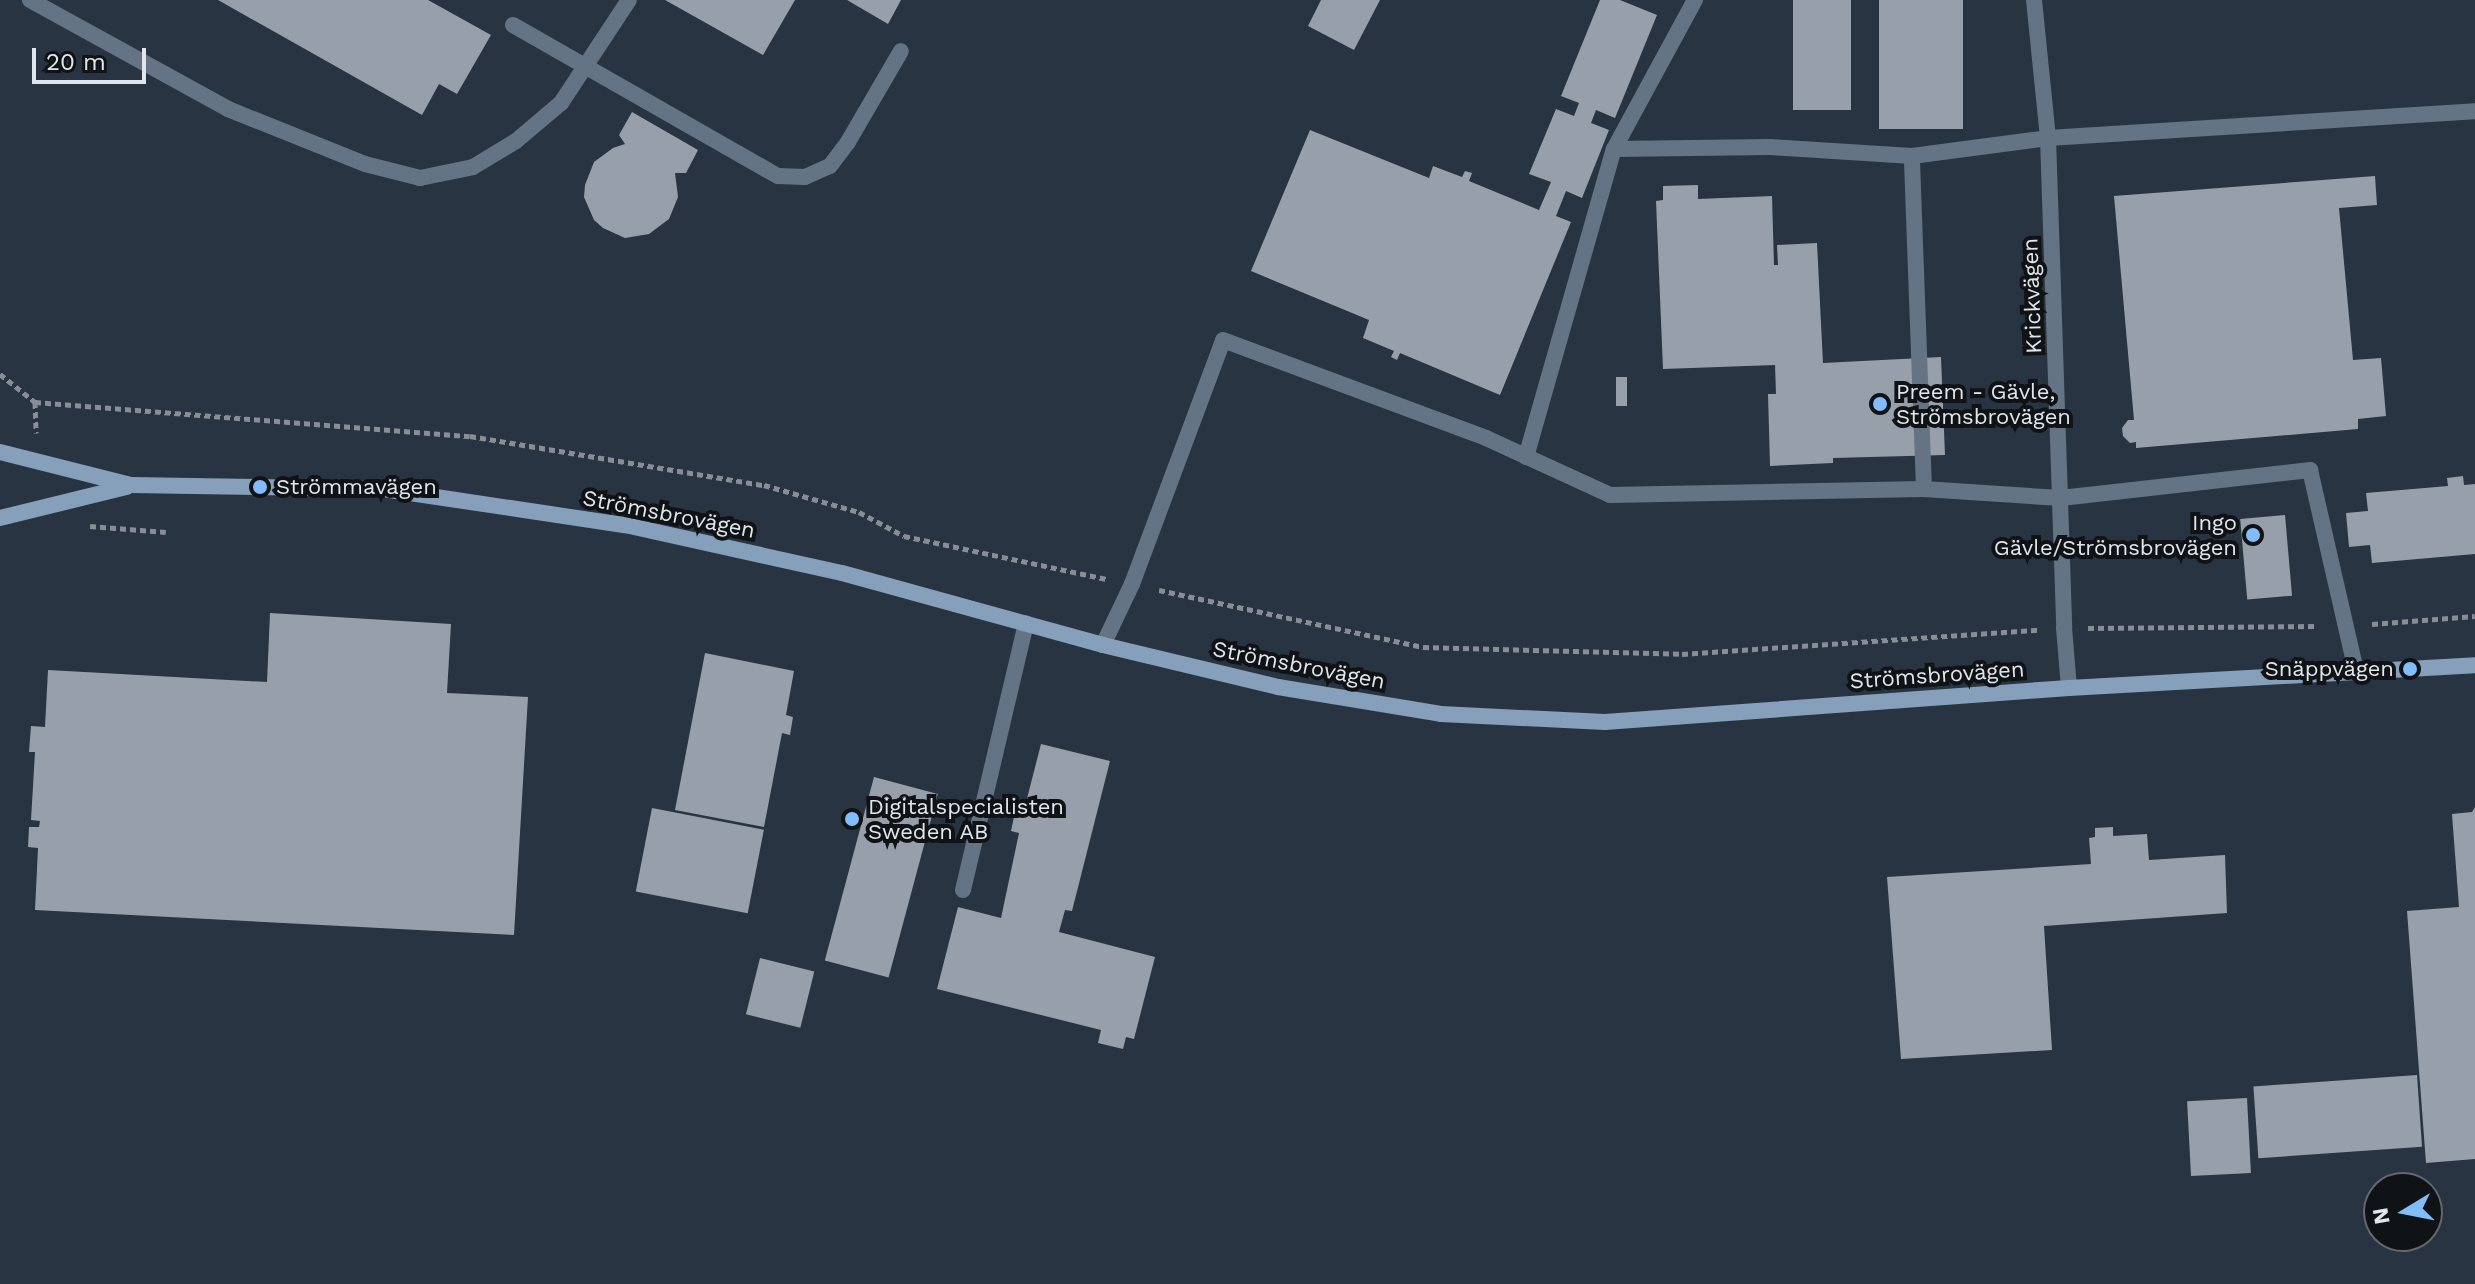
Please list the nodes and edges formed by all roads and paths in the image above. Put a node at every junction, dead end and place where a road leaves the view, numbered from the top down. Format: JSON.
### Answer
{"nodes":[{"id":1,"x":30,"y":0,"type":"edge"},
{"id":2,"x":629,"y":0,"type":"edge"},
{"id":3,"x":1695,"y":0,"type":"edge"},
{"id":4,"x":2034,"y":0,"type":"edge"},
{"id":5,"x":513,"y":25,"type":"dead end"},
{"id":6,"x":901,"y":51,"type":"dead end"},
{"id":7,"x":587,"y":68,"type":"junction"},
{"id":8,"x":2475,"y":111,"type":"edge"},
{"id":9,"x":2048,"y":138,"type":"junction"},
{"id":10,"x":1614,"y":149,"type":"junction"},
{"id":11,"x":1912,"y":156,"type":"junction"},
{"id":12,"x":0,"y":374,"type":"edge"},
{"id":13,"x":0,"y":452,"type":"edge"},
{"id":14,"x":1526,"y":457,"type":"junction"},
{"id":15,"x":131,"y":485,"type":"junction"},
{"id":16,"x":1924,"y":489,"type":"junction"},
{"id":17,"x":2061,"y":498,"type":"junction"},
{"id":18,"x":0,"y":518,"type":"edge"},
{"id":19,"x":1132,"y":584,"type":"junction"},
{"id":20,"x":2475,"y":616,"type":"edge"},
{"id":21,"x":1026,"y":623,"type":"junction"},
{"id":22,"x":2345,"y":626,"type":"junction"},
{"id":23,"x":2064,"y":628,"type":"junction"},
{"id":24,"x":1103,"y":645,"type":"junction"},
{"id":25,"x":2475,"y":665,"type":"edge"},
{"id":26,"x":2356,"y":671,"type":"junction"},
{"id":27,"x":2069,"y":688,"type":"junction"},
{"id":28,"x":963,"y":890,"type":"dead end"}],
"edges":[{"from":1,"to":7,"type":"street"},
{"from":2,"to":7,"type":"street"},
{"from":3,"to":10,"type":"street"},
{"from":4,"to":9,"type":"street","name":"Krickvägen"},
{"from":5,"to":7,"type":"street"},
{"from":6,"to":7,"type":"street"},
{"from":8,"to":9,"type":"street"},
{"from":9,"to":11,"type":"street"},
{"from":9,"to":17,"type":"street","name":"Krickvägen"},
{"from":10,"to":11,"type":"street"},
{"from":10,"to":14,"type":"street"},
{"from":11,"to":16,"type":"street"},
{"from":12,"to":19,"type":"path"},
{"from":13,"to":15,"type":"main road","name":"Strömsbrovägen"},
{"from":14,"to":16,"type":"street"},
{"from":14,"to":19,"type":"street"},
{"from":15,"to":18,"type":"main road","name":"Strömsbrovägen"},
{"from":15,"to":21,"type":"main road","name":"Strömsbrovägen"},
{"from":16,"to":17,"type":"street"},
{"from":17,"to":22,"type":"street"},
{"from":17,"to":23,"type":"street","name":"Krickvägen"},
{"from":19,"to":23,"type":"path"},
{"from":19,"to":24,"type":"street"},
{"from":20,"to":22,"type":"path"},
{"from":21,"to":24,"type":"main road","name":"Strömsbrovägen"},
{"from":21,"to":28,"type":"street"},
{"from":22,"to":23,"type":"path"},
{"from":22,"to":26,"type":"street"},
{"from":23,"to":27,"type":"street","name":"Krickvägen"},
{"from":24,"to":27,"type":"main road","name":"Strömsbrovägen"},
{"from":25,"to":26,"type":"main road","name":"Strömsbrovägen"},
{"from":26,"to":27,"type":"main road","name":"Strömsbrovägen"}]}
